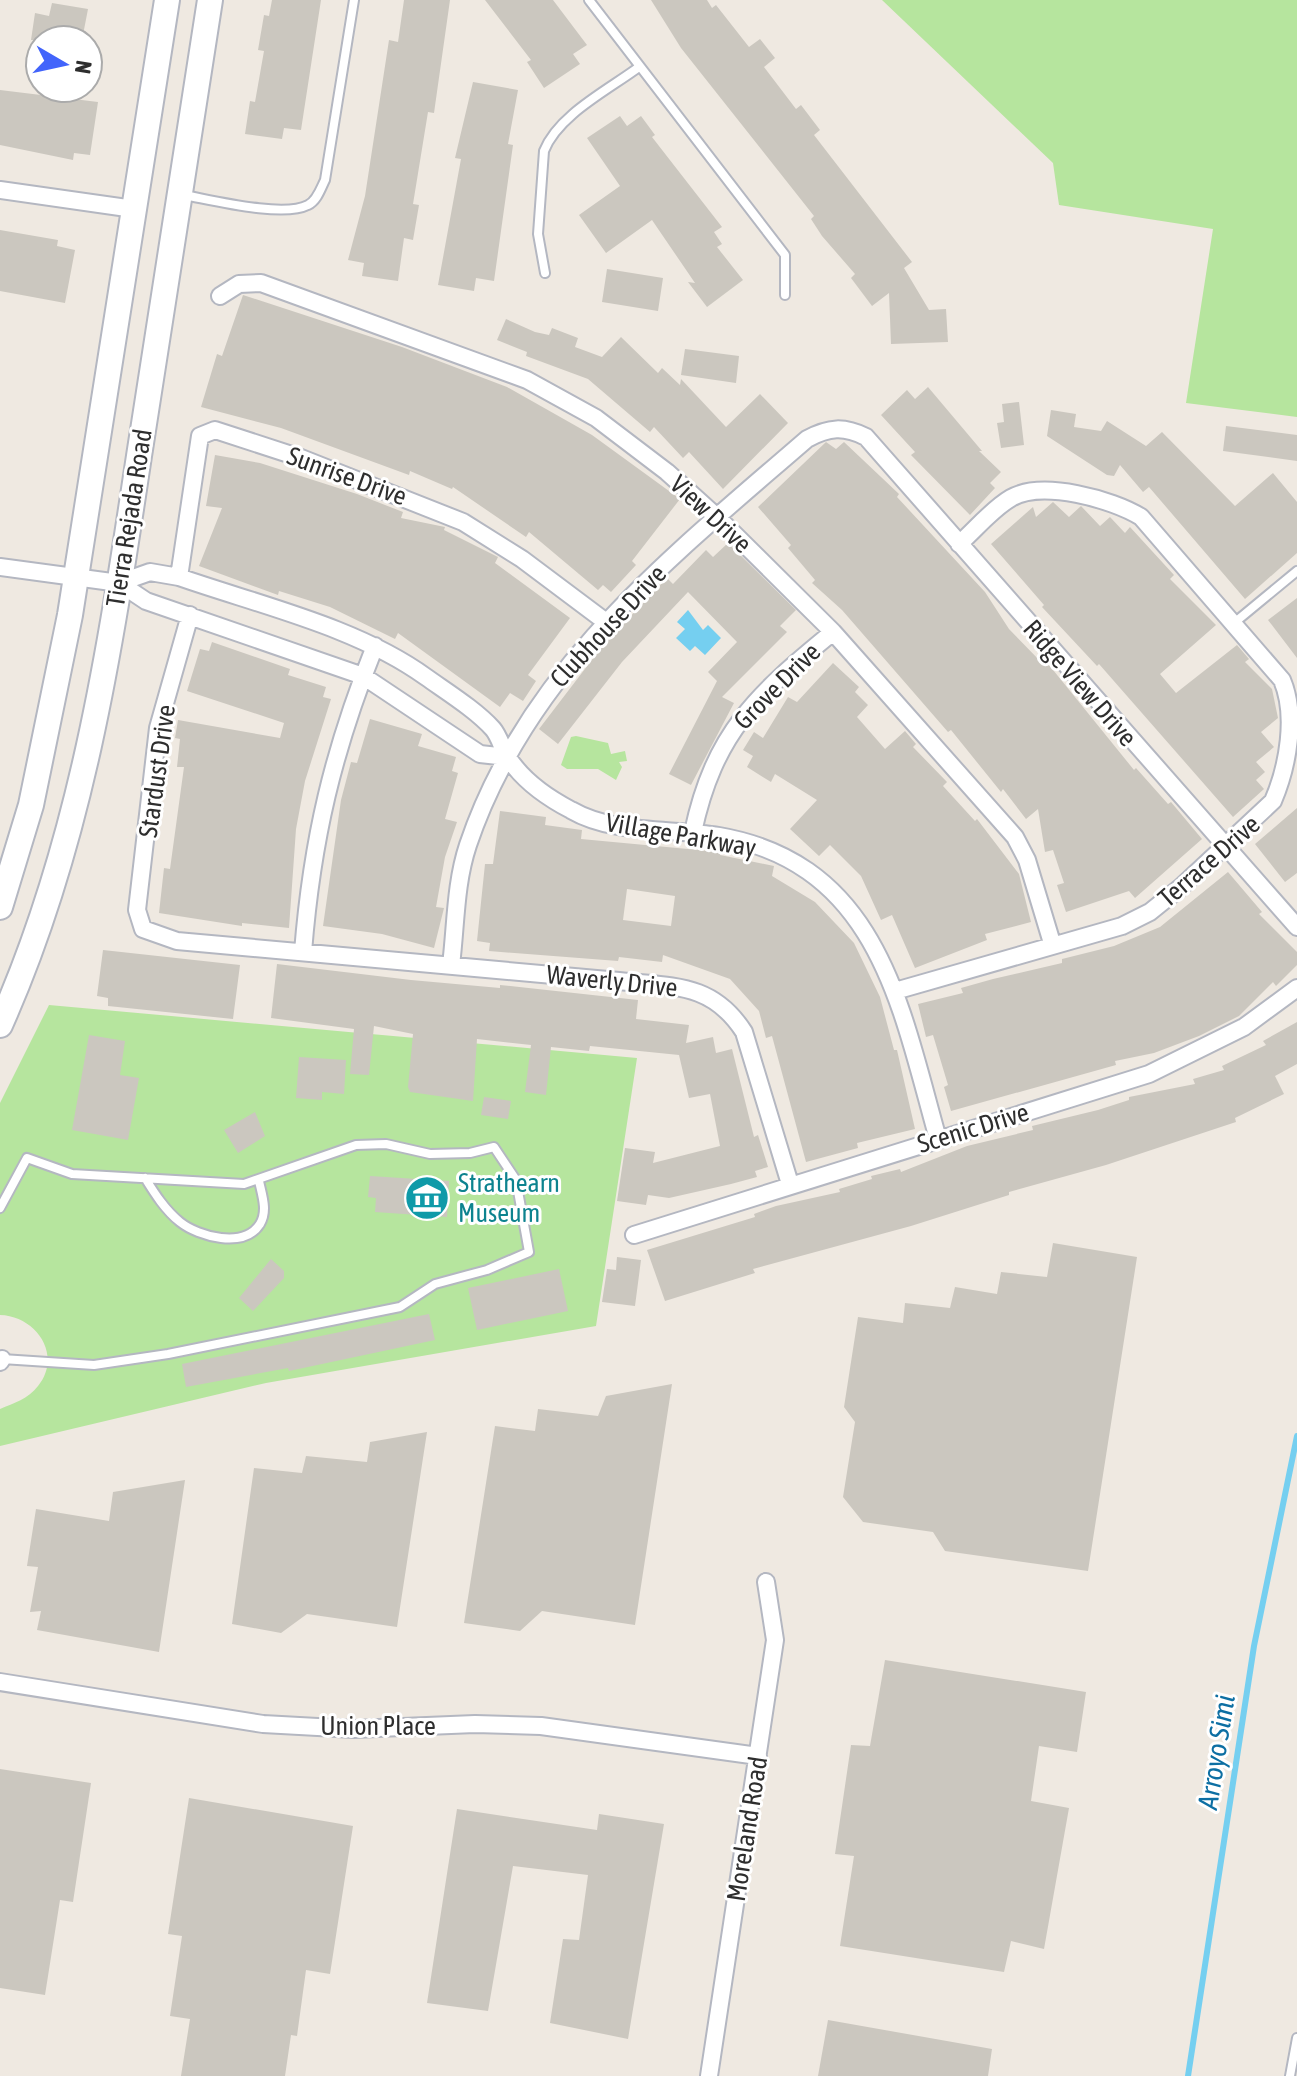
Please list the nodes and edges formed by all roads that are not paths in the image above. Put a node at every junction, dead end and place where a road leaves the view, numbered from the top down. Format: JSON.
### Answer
{"nodes":[{"id":1,"x":167,"y":0,"type":"edge"},
{"id":2,"x":210,"y":0,"type":"edge"},
{"id":3,"x":354,"y":0,"type":"edge"},
{"id":4,"x":589,"y":0,"type":"edge"},
{"id":5,"x":639,"y":67,"type":"junction"},
{"id":6,"x":0,"y":190,"type":"edge"},
{"id":7,"x":179,"y":194,"type":"junction"},
{"id":8,"x":134,"y":209,"type":"junction"},
{"id":9,"x":545,"y":273,"type":"dead end"},
{"id":10,"x":785,"y":295,"type":"dead end"},
{"id":11,"x":220,"y":296,"type":"dead end"},
{"id":12,"x":866,"y":437,"type":"joint"},
{"id":13,"x":718,"y":518,"type":"junction"},
{"id":14,"x":959,"y":544,"type":"junction"},
{"id":15,"x":0,"y":567,"type":"edge"},
{"id":16,"x":1297,"y":571,"type":"edge"},
{"id":17,"x":76,"y":577,"type":"junction"},
{"id":18,"x":179,"y":577,"type":"junction"},
{"id":19,"x":119,"y":583,"type":"junction"},
{"id":20,"x":190,"y":615,"type":"junction"},
{"id":21,"x":606,"y":622,"type":"junction"},
{"id":22,"x":1234,"y":623,"type":"junction"},
{"id":23,"x":833,"y":632,"type":"junction"},
{"id":24,"x":375,"y":646,"type":"junction"},
{"id":25,"x":363,"y":676,"type":"junction"},
{"id":26,"x":507,"y":757,"type":"junction"},
{"id":27,"x":693,"y":832,"type":"junction"},
{"id":28,"x":1223,"y":847,"type":"junction"},
{"id":29,"x":5,"y":880,"type":"edge"},
{"id":30,"x":0,"y":907,"type":"edge"},
{"id":31,"x":1297,"y":927,"type":"edge"},
{"id":32,"x":143,"y":929,"type":"joint"},
{"id":33,"x":1052,"y":943,"type":"junction"},
{"id":34,"x":303,"y":952,"type":"junction"},
{"id":35,"x":451,"y":965,"type":"junction"},
{"id":36,"x":1297,"y":988,"type":"edge"},
{"id":37,"x":895,"y":991,"type":"junction"},
{"id":38,"x":0,"y":1025,"type":"edge"},
{"id":39,"x":938,"y":1139,"type":"junction"},
{"id":40,"x":145,"y":1178,"type":"junction"},
{"id":41,"x":259,"y":1181,"type":"junction"},
{"id":42,"x":790,"y":1184,"type":"junction"},
{"id":43,"x":0,"y":1208,"type":"edge"},
{"id":44,"x":634,"y":1235,"type":"dead end"},
{"id":45,"x":1,"y":1361,"type":"edge"},
{"id":46,"x":766,"y":1582,"type":"dead end"},
{"id":47,"x":0,"y":1682,"type":"edge"},
{"id":48,"x":758,"y":1756,"type":"junction"},
{"id":49,"x":1297,"y":2038,"type":"edge"},
{"id":50,"x":709,"y":2076,"type":"edge"},
{"id":51,"x":1290,"y":2076,"type":"edge"}],
"edges":[{"from":1,"to":8,"type":"main road","name":"Tierra Rejada Road"},
{"from":2,"to":7,"type":"main road","name":"Tierra Rejada Road"},
{"from":3,"to":7,"type":"lane"},
{"from":4,"to":5,"type":"lane"},
{"from":5,"to":9,"type":"lane"},
{"from":5,"to":10,"type":"lane"},
{"from":6,"to":8,"type":"street"},
{"from":7,"to":19,"type":"main road","name":"Tierra Rejada Road"},
{"from":8,"to":17,"type":"main road","name":"Tierra Rejada Road"},
{"from":11,"to":13,"type":"street","name":"View Drive"},
{"from":12,"to":13,"type":"street","name":"Clubhouse Drive"},
{"from":12,"to":14,"type":"street","name":"Ridge View Drive"},
{"from":13,"to":21,"type":"street","name":"Clubhouse Drive"},
{"from":13,"to":23,"type":"street","name":"View Drive"},
{"from":14,"to":22,"type":"street","name":"Terrace Drive"},
{"from":14,"to":28,"type":"street","name":"Ridge View Drive"},
{"from":15,"to":17,"type":"street","name":"Village Parkway"},
{"from":16,"to":22,"type":"lane"},
{"from":17,"to":19,"type":"street","name":"Village Parkway"},
{"from":17,"to":29,"type":"main road","name":"Tierra Rejada Road"},
{"from":18,"to":19,"type":"street","name":"Village Parkway"},
{"from":18,"to":21,"type":"street","name":"Sunrise Drive"},
{"from":18,"to":24,"type":"street","name":"Village Parkway"},
{"from":19,"to":20,"type":"street","name":"Village Parkway"},
{"from":19,"to":38,"type":"main road","name":"Tierra Rejada Road"},
{"from":20,"to":25,"type":"street","name":"Village Parkway"},
{"from":20,"to":32,"type":"street","name":"Stardust Drive"},
{"from":21,"to":26,"type":"street","name":"Clubhouse Drive"},
{"from":22,"to":28,"type":"street","name":"Terrace Drive"},
{"from":23,"to":27,"type":"street","name":"Grove Drive"},
{"from":23,"to":33,"type":"street","name":"View Drive"},
{"from":24,"to":25,"type":"street"},
{"from":24,"to":26,"type":"street","name":"Village Parkway"},
{"from":25,"to":26,"type":"street","name":"Village Parkway"},
{"from":25,"to":34,"type":"street"},
{"from":26,"to":27,"type":"street","name":"Village Parkway"},
{"from":26,"to":35,"type":"street","name":"Clubhouse Drive"},
{"from":27,"to":37,"type":"street","name":"Village Parkway"},
{"from":28,"to":31,"type":"street","name":"Ridge View Drive"},
{"from":28,"to":33,"type":"street","name":"Terrace Drive"},
{"from":29,"to":30,"type":"main road","name":"Tierra Rejada Road"},
{"from":32,"to":34,"type":"street","name":"Waverly Drive"},
{"from":33,"to":37,"type":"street","name":"Terrace Drive"},
{"from":34,"to":35,"type":"street","name":"Waverly Drive"},
{"from":35,"to":42,"type":"street","name":"Waverly Drive"},
{"from":36,"to":39,"type":"street","name":"Scenic Drive"},
{"from":37,"to":39,"type":"street","name":"Village Parkway"},
{"from":39,"to":42,"type":"street","name":"Scenic Drive"},
{"from":40,"to":41,"type":"lane"},
{"from":40,"to":41,"type":"lane"},
{"from":40,"to":43,"type":"lane"},
{"from":41,"to":45,"type":"lane"},
{"from":42,"to":44,"type":"street","name":"Scenic Drive"},
{"from":46,"to":48,"type":"street","name":"Moreland Road"},
{"from":47,"to":48,"type":"street","name":"Union Place"},
{"from":48,"to":50,"type":"street","name":"Moreland Road"},
{"from":49,"to":51,"type":"lane"}]}
